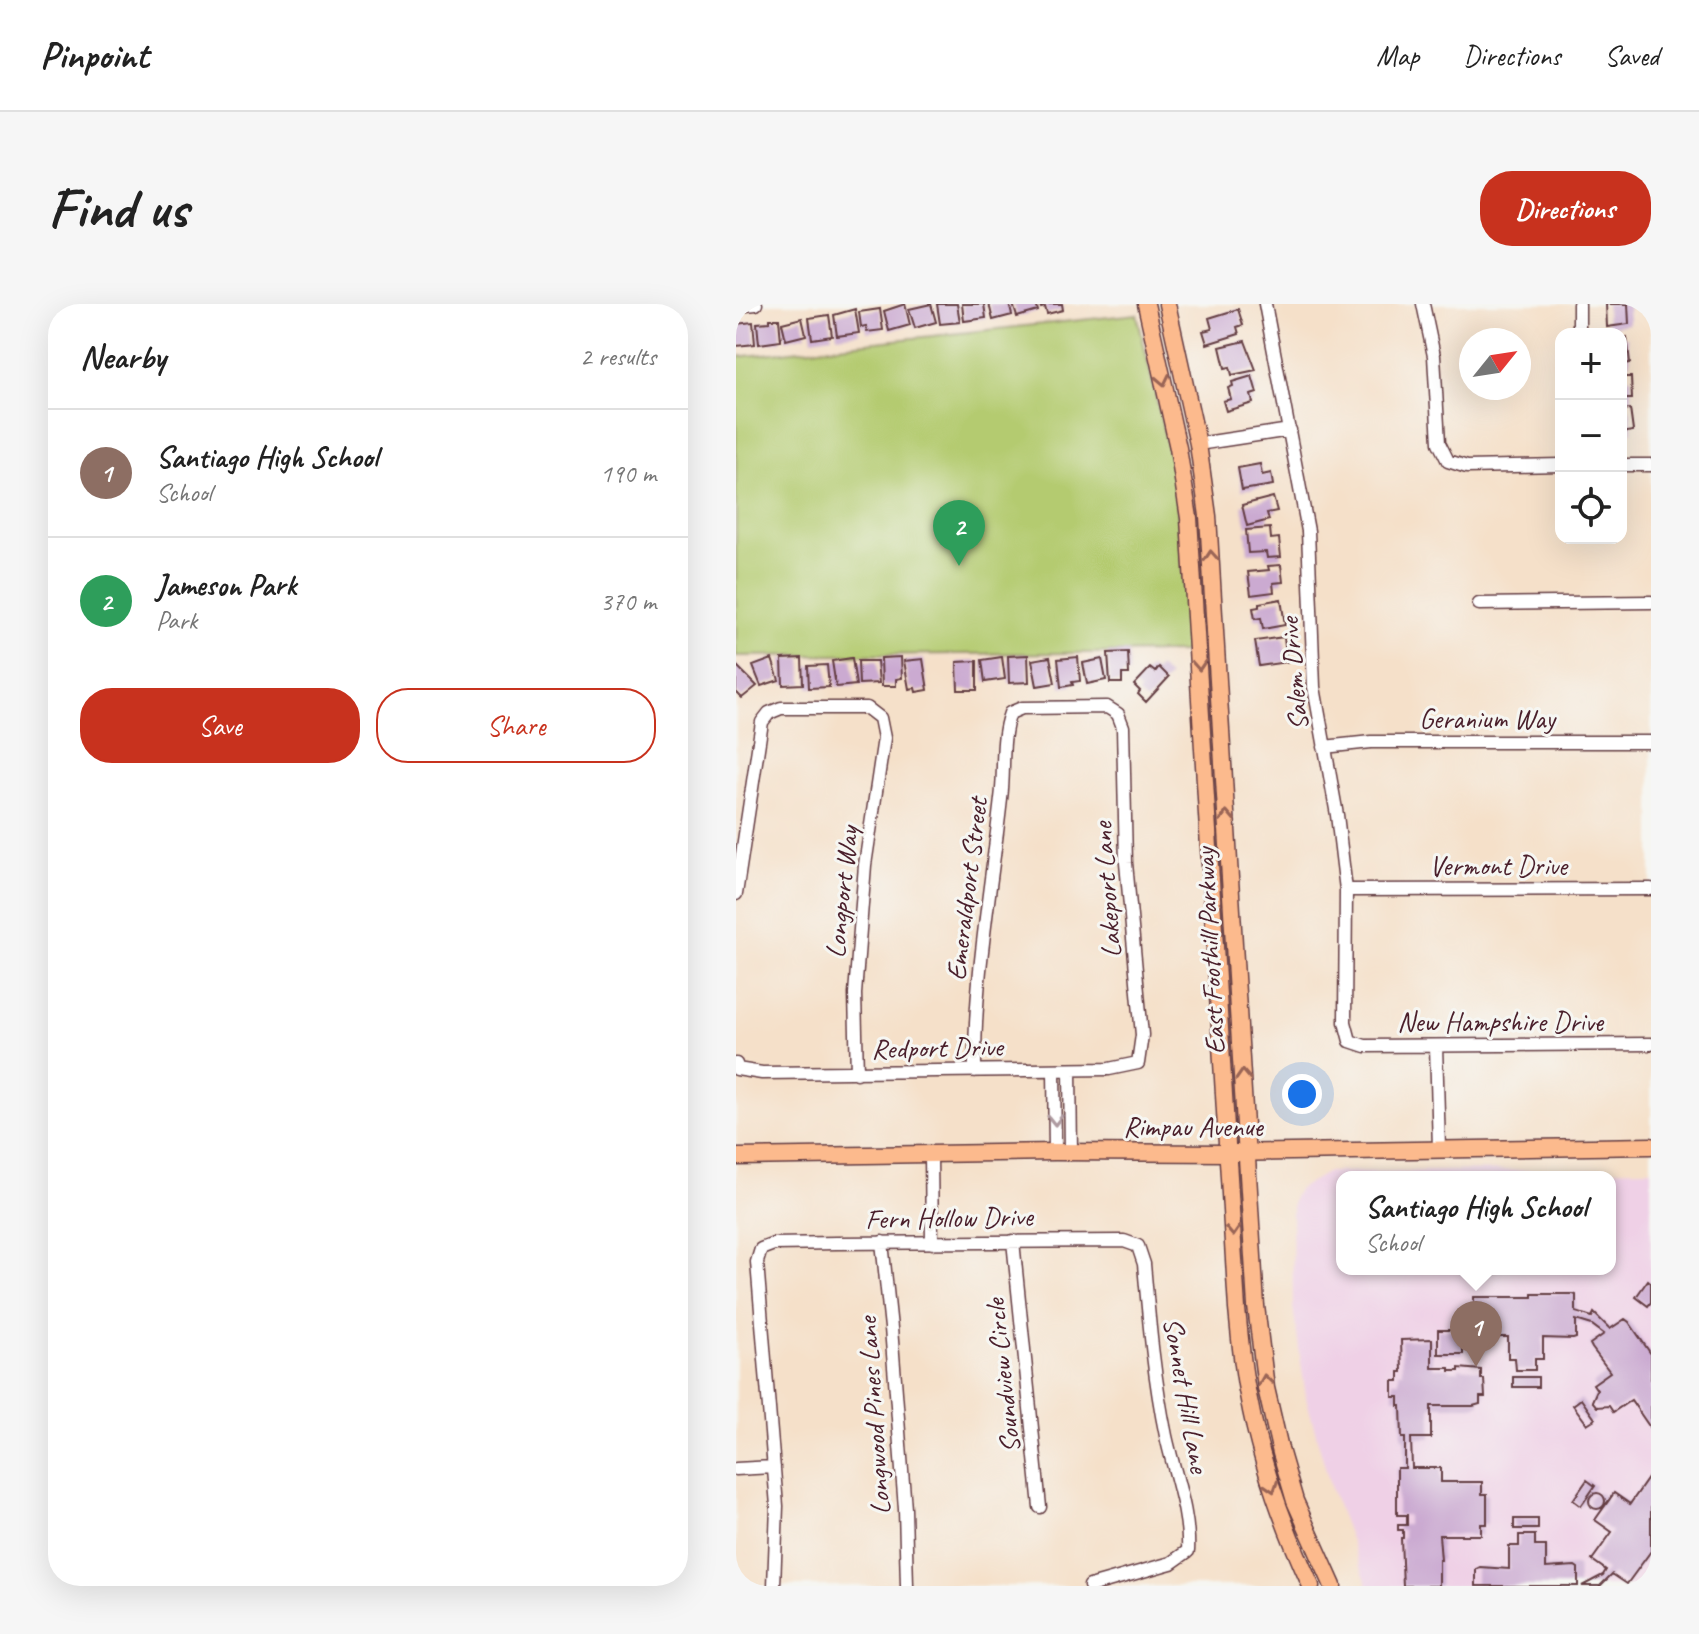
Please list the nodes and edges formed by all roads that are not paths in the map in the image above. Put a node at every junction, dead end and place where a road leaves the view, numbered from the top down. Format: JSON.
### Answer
{"nodes":[{"id":1,"x":756,"y":304,"type":"edge"},
{"id":2,"x":1146,"y":304,"type":"edge"},
{"id":3,"x":1167,"y":304,"type":"edge"},
{"id":4,"x":1265,"y":304,"type":"edge"},
{"id":5,"x":1423,"y":304,"type":"edge"},
{"id":6,"x":1579,"y":304,"type":"edge"},
{"id":7,"x":736,"y":306,"type":"edge"},
{"id":8,"x":1579,"y":328,"type":"edge"},
{"id":9,"x":1290,"y":430,"type":"junction"},
{"id":10,"x":1198,"y":444,"type":"junction"},
{"id":11,"x":1555,"y":465,"type":"edge"},
{"id":12,"x":1627,"y":465,"type":"edge"},
{"id":13,"x":1651,"y":465,"type":"edge"},
{"id":14,"x":1651,"y":602,"type":"edge"},
{"id":15,"x":1479,"y":604,"type":"dead end"},
{"id":16,"x":1010,"y":713,"type":"joint"},
{"id":17,"x":1651,"y":742,"type":"edge"},
{"id":18,"x":1324,"y":747,"type":"junction"},
{"id":19,"x":1651,"y":889,"type":"edge"},
{"id":20,"x":1346,"y":890,"type":"junction"},
{"id":21,"x":736,"y":894,"type":"edge"},
{"id":22,"x":1350,"y":1041,"type":"joint"},
{"id":23,"x":1651,"y":1044,"type":"edge"},
{"id":24,"x":1436,"y":1046,"type":"junction"},
{"id":25,"x":1138,"y":1063,"type":"joint"},
{"id":26,"x":737,"y":1066,"type":"edge"},
{"id":27,"x":1054,"y":1070,"type":"junction"},
{"id":28,"x":1070,"y":1070,"type":"junction"},
{"id":29,"x":975,"y":1071,"type":"junction"},
{"id":30,"x":857,"y":1073,"type":"junction"},
{"id":31,"x":1651,"y":1146,"type":"edge"},
{"id":32,"x":1439,"y":1148,"type":"junction"},
{"id":33,"x":1063,"y":1152,"type":"junction"},
{"id":34,"x":1228,"y":1153,"type":"junction"},
{"id":35,"x":1247,"y":1153,"type":"junction"},
{"id":36,"x":931,"y":1155,"type":"junction"},
{"id":37,"x":736,"y":1157,"type":"edge"},
{"id":38,"x":1013,"y":1241,"type":"junction"},
{"id":39,"x":882,"y":1242,"type":"junction"},
{"id":40,"x":932,"y":1243,"type":"junction"},
{"id":41,"x":1138,"y":1246,"type":"joint"},
{"id":42,"x":774,"y":1467,"type":"junction"},
{"id":43,"x":736,"y":1469,"type":"edge"},
{"id":44,"x":1040,"y":1507,"type":"dead end"},
{"id":45,"x":774,"y":1586,"type":"edge"},
{"id":46,"x":907,"y":1586,"type":"edge"},
{"id":47,"x":1090,"y":1586,"type":"edge"},
{"id":48,"x":1311,"y":1586,"type":"edge"},
{"id":49,"x":1333,"y":1586,"type":"edge"}],
"edges":[{"from":1,"to":7,"type":"street"},
{"from":2,"to":34,"type":"main road","name":"East Foothill Parkway","one_way":true},
{"from":3,"to":10,"type":"main road","name":"East Foothill Parkway"},
{"from":4,"to":9,"type":"street","name":"Salem Drive"},
{"from":5,"to":11,"type":"street"},
{"from":6,"to":8,"type":"street"},
{"from":9,"to":10,"type":"street"},
{"from":9,"to":18,"type":"street","name":"Salem Drive"},
{"from":35,"to":10,"type":"main road","name":"East Foothill Parkway","one_way":true},
{"from":12,"to":13,"type":"street"},
{"from":14,"to":15,"type":"street"},
{"from":16,"to":25,"type":"street","name":"Lakeport Lane"},
{"from":16,"to":29,"type":"street","name":"Emeraldport Street"},
{"from":17,"to":18,"type":"street","name":"Geranium Way"},
{"from":18,"to":20,"type":"street","name":"Salem Drive"},
{"from":19,"to":20,"type":"street","name":"Vermont Drive"},
{"from":20,"to":22,"type":"street","name":"Salem Drive"},
{"from":21,"to":30,"type":"street","name":"Longport Way"},
{"from":22,"to":24,"type":"street","name":"New Hampshire Drive"},
{"from":23,"to":24,"type":"street","name":"New Hampshire Drive"},
{"from":24,"to":32,"type":"street"},
{"from":25,"to":28,"type":"street","name":"Redport Drive"},
{"from":26,"to":30,"type":"street","name":"Redport Drive"},
{"from":27,"to":28,"type":"street","name":"Redport Drive"},
{"from":27,"to":29,"type":"street","name":"Redport Drive"},
{"from":27,"to":33,"type":"street","one_way":true},
{"from":28,"to":33,"type":"street"},
{"from":29,"to":30,"type":"street","name":"Redport Drive"},
{"from":31,"to":32,"type":"main road","name":"Rimpau Avenue"},
{"from":32,"to":35,"type":"main road","name":"Rimpau Avenue"},
{"from":33,"to":34,"type":"main road","name":"Rimpau Avenue"},
{"from":33,"to":36,"type":"main road","name":"Rimpau Avenue"},
{"from":34,"to":35,"type":"main road","name":"Rimpau Avenue"},
{"from":34,"to":48,"type":"main road","name":"East Foothill Parkway","one_way":true},
{"from":49,"to":35,"type":"main road","name":"East Foothill Parkway","one_way":true},
{"from":36,"to":37,"type":"main road","name":"Rimpau Avenue"},
{"from":36,"to":40,"type":"street"},
{"from":38,"to":40,"type":"street","name":"Fern Hollow Drive"},
{"from":38,"to":41,"type":"street","name":"Fern Hollow Drive"},
{"from":38,"to":44,"type":"street","name":"Soundview Circle"},
{"from":39,"to":40,"type":"street","name":"Fern Hollow Drive"},
{"from":39,"to":42,"type":"street","name":"Fern Hollow Drive"},
{"from":39,"to":46,"type":"street","name":"Longwood Pines Lane"},
{"from":41,"to":47,"type":"street","name":"Sonnet Hill Lane"},
{"from":42,"to":43,"type":"street"},
{"from":42,"to":45,"type":"street"}]}
